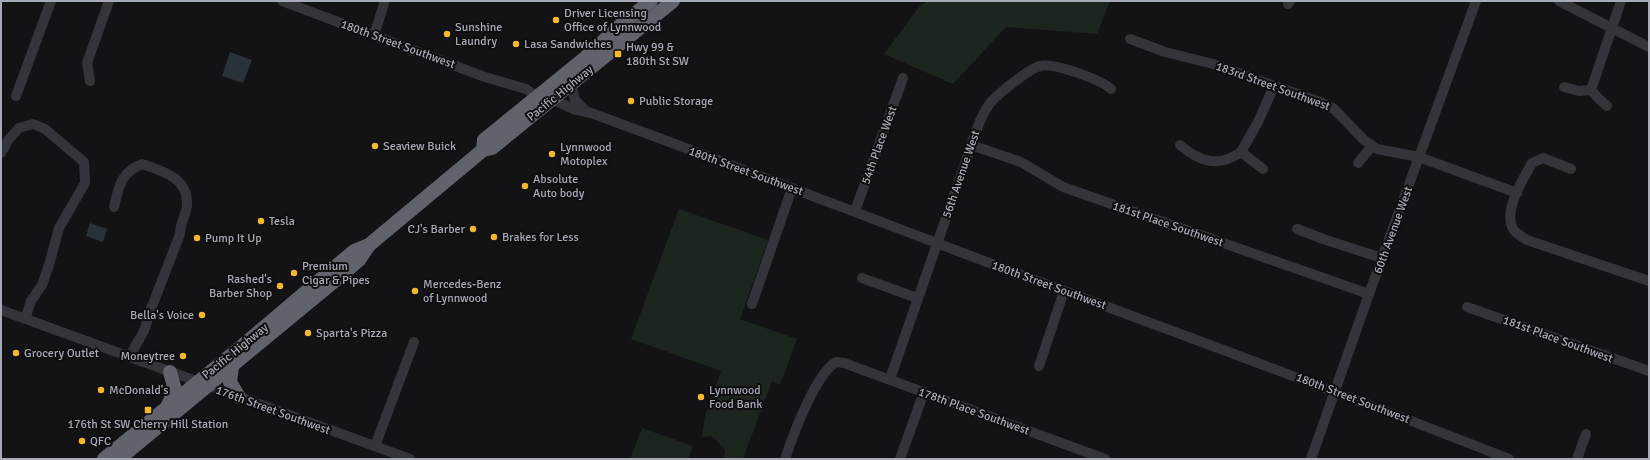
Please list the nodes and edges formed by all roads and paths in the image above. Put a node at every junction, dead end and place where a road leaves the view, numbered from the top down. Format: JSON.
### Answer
{"nodes":[{"id":1,"x":51,"y":1,"type":"edge"},
{"id":2,"x":109,"y":1,"type":"edge"},
{"id":3,"x":282,"y":1,"type":"edge"},
{"id":4,"x":385,"y":1,"type":"edge"},
{"id":5,"x":651,"y":1,"type":"edge"},
{"id":6,"x":660,"y":1,"type":"edge"},
{"id":7,"x":673,"y":1,"type":"edge"},
{"id":8,"x":1476,"y":1,"type":"edge"},
{"id":9,"x":1622,"y":1,"type":"edge"},
{"id":10,"x":1562,"y":2,"type":"edge"},
{"id":11,"x":655,"y":16,"type":"junction"},
{"id":12,"x":1612,"y":28,"type":"junction"},
{"id":13,"x":374,"y":36,"type":"junction"},
{"id":14,"x":1130,"y":39,"type":"dead end"},
{"id":15,"x":1649,"y":47,"type":"edge"},
{"id":16,"x":585,"y":58,"type":"junction"},
{"id":17,"x":903,"y":78,"type":"dead end"},
{"id":18,"x":90,"y":81,"type":"dead end"},
{"id":19,"x":572,"y":84,"type":"junction"},
{"id":20,"x":515,"y":86,"type":"junction"},
{"id":21,"x":1274,"y":86,"type":"junction"},
{"id":22,"x":1564,"y":87,"type":"dead end"},
{"id":23,"x":1111,"y":89,"type":"dead end"},
{"id":24,"x":1591,"y":90,"type":"junction"},
{"id":25,"x":16,"y":96,"type":"dead end"},
{"id":26,"x":537,"y":96,"type":"junction"},
{"id":27,"x":552,"y":99,"type":"junction"},
{"id":28,"x":1608,"y":106,"type":"dead end"},
{"id":29,"x":524,"y":107,"type":"junction"},
{"id":30,"x":588,"y":113,"type":"junction"},
{"id":31,"x":521,"y":124,"type":"junction"},
{"id":32,"x":971,"y":145,"type":"junction"},
{"id":33,"x":1180,"y":145,"type":"dead end"},
{"id":34,"x":1372,"y":146,"type":"junction"},
{"id":35,"x":483,"y":150,"type":"junction"},
{"id":36,"x":1241,"y":152,"type":"junction"},
{"id":37,"x":1,"y":153,"type":"edge"},
{"id":38,"x":1419,"y":157,"type":"junction"},
{"id":39,"x":1358,"y":163,"type":"dead end"},
{"id":40,"x":1264,"y":169,"type":"dead end"},
{"id":41,"x":1571,"y":169,"type":"dead end"},
{"id":42,"x":792,"y":188,"type":"junction"},
{"id":43,"x":1517,"y":193,"type":"junction"},
{"id":44,"x":114,"y":207,"type":"dead end"},
{"id":45,"x":855,"y":211,"type":"junction"},
{"id":46,"x":1298,"y":229,"type":"dead end"},
{"id":47,"x":937,"y":243,"type":"junction"},
{"id":48,"x":369,"y":245,"type":"junction"},
{"id":49,"x":1382,"y":258,"type":"junction"},
{"id":50,"x":341,"y":262,"type":"junction"},
{"id":51,"x":862,"y":278,"type":"dead end"},
{"id":52,"x":1649,"y":281,"type":"edge"},
{"id":53,"x":1064,"y":291,"type":"junction"},
{"id":54,"x":1369,"y":294,"type":"junction"},
{"id":55,"x":315,"y":296,"type":"junction"},
{"id":56,"x":917,"y":298,"type":"junction"},
{"id":57,"x":752,"y":304,"type":"dead end"},
{"id":58,"x":1467,"y":307,"type":"dead end"},
{"id":59,"x":1,"y":310,"type":"edge"},
{"id":60,"x":25,"y":319,"type":"junction"},
{"id":61,"x":414,"y":342,"type":"dead end"},
{"id":62,"x":129,"y":357,"type":"junction"},
{"id":63,"x":232,"y":366,"type":"junction"},
{"id":64,"x":1039,"y":366,"type":"dead end"},
{"id":65,"x":1649,"y":371,"type":"edge"},
{"id":66,"x":170,"y":372,"type":"junction"},
{"id":67,"x":890,"y":379,"type":"junction"},
{"id":68,"x":203,"y":384,"type":"junction"},
{"id":69,"x":924,"y":392,"type":"junction"},
{"id":70,"x":1335,"y":392,"type":"junction"},
{"id":71,"x":239,"y":397,"type":"junction"},
{"id":72,"x":168,"y":406,"type":"junction"},
{"id":73,"x":1586,"y":434,"type":"dead end"},
{"id":74,"x":375,"y":446,"type":"junction"},
{"id":75,"x":104,"y":459,"type":"edge"},
{"id":76,"x":119,"y":459,"type":"edge"},
{"id":77,"x":410,"y":459,"type":"edge"},
{"id":78,"x":785,"y":459,"type":"edge"},
{"id":79,"x":900,"y":459,"type":"edge"},
{"id":80,"x":1105,"y":459,"type":"edge"},
{"id":81,"x":1311,"y":459,"type":"edge"},
{"id":82,"x":1510,"y":459,"type":"edge"},
{"id":83,"x":1577,"y":459,"type":"edge"}],
"edges":[{"from":1,"to":25,"type":"street"},
{"from":2,"to":18,"type":"street"},
{"from":3,"to":13,"type":"street","name":"180th Street Southwest"},
{"from":4,"to":13,"type":"street"},
{"from":5,"to":16,"type":"highway","name":"Pacific Highway"},
{"from":6,"to":11,"type":"highway"},
{"from":7,"to":11,"type":"highway","name":"Pacific Highway"},
{"from":8,"to":38,"type":"street","name":"60th Avenue West"},
{"from":9,"to":12,"type":"street"},
{"from":10,"to":12,"type":"street"},
{"from":11,"to":19,"type":"highway","name":"Pacific Highway"},
{"from":12,"to":15,"type":"street"},
{"from":12,"to":24,"type":"street"},
{"from":13,"to":20,"type":"street","name":"180th Street Southwest"},
{"from":14,"to":21,"type":"street","name":"183rd Street Southwest"},
{"from":16,"to":26,"type":"highway","name":"Pacific Highway"},
{"from":16,"to":27,"type":"highway"},
{"from":17,"to":45,"type":"street","name":"54th Place West"},
{"from":19,"to":27,"type":"highway","name":"Pacific Highway"},
{"from":19,"to":30,"type":"street"},
{"from":20,"to":26,"type":"street","name":"180th Street Southwest"},
{"from":20,"to":29,"type":"street"},
{"from":21,"to":34,"type":"street","name":"183rd Street Southwest"},
{"from":21,"to":36,"type":"street"},
{"from":22,"to":24,"type":"street"},
{"from":23,"to":32,"type":"street","name":"56th Avenue West"},
{"from":24,"to":28,"type":"street"},
{"from":26,"to":29,"type":"highway","name":"Pacific Highway"},
{"from":26,"to":31,"type":"highway"},
{"from":27,"to":30,"type":"street","name":"180th Street Southwest"},
{"from":27,"to":31,"type":"highway","name":"Pacific Highway"},
{"from":29,"to":35,"type":"highway","name":"Pacific Highway"},
{"from":30,"to":42,"type":"street","name":"180th Street Southwest"},
{"from":31,"to":35,"type":"highway","name":"Pacific Highway"},
{"from":32,"to":47,"type":"street","name":"56th Avenue West"},
{"from":32,"to":54,"type":"street","name":"181st Place Southwest"},
{"from":33,"to":36,"type":"street"},
{"from":34,"to":38,"type":"street","name":"183rd Street Southwest"},
{"from":34,"to":39,"type":"street"},
{"from":35,"to":48,"type":"highway","name":"Pacific Highway"},
{"from":36,"to":40,"type":"street"},
{"from":37,"to":60,"type":"street"},
{"from":38,"to":43,"type":"street","name":"183rd Street Southwest"},
{"from":38,"to":49,"type":"street","name":"60th Avenue West"},
{"from":41,"to":43,"type":"street"},
{"from":42,"to":45,"type":"street","name":"180th Street Southwest"},
{"from":42,"to":57,"type":"street"},
{"from":43,"to":52,"type":"street"},
{"from":44,"to":62,"type":"street"},
{"from":45,"to":47,"type":"street","name":"180th Street Southwest"},
{"from":46,"to":49,"type":"street"},
{"from":47,"to":53,"type":"street","name":"180th Street Southwest"},
{"from":47,"to":56,"type":"street","name":"56th Avenue West"},
{"from":48,"to":50,"type":"highway","name":"Pacific Highway"},
{"from":48,"to":55,"type":"highway","name":"Pacific Highway"},
{"from":49,"to":54,"type":"street","name":"60th Avenue West"},
{"from":50,"to":55,"type":"highway"},
{"from":50,"to":68,"type":"highway","name":"Pacific Highway"},
{"from":51,"to":56,"type":"street"},
{"from":53,"to":64,"type":"street"},
{"from":53,"to":70,"type":"street","name":"180th Street Southwest"},
{"from":54,"to":70,"type":"street","name":"60th Avenue West"},
{"from":55,"to":63,"type":"highway","name":"Pacific Highway"},
{"from":56,"to":67,"type":"street","name":"56th Avenue West"},
{"from":58,"to":65,"type":"street","name":"181st Place Southwest"},
{"from":59,"to":60,"type":"street","name":"176th Street Southwest"},
{"from":60,"to":62,"type":"street","name":"176th Street Southwest"},
{"from":61,"to":74,"type":"street"},
{"from":62,"to":66,"type":"street","name":"176th Street Southwest"},
{"from":63,"to":68,"type":"highway","name":"Pacific Highway"},
{"from":63,"to":71,"type":"highway"},
{"from":66,"to":68,"type":"street","name":"176th Street Southwest"},
{"from":66,"to":72,"type":"highway"},
{"from":67,"to":69,"type":"street","name":"178th Place Southwest"},
{"from":67,"to":78,"type":"street","name":"178th Place Southwest"},
{"from":68,"to":71,"type":"street","name":"176th Street Southwest"},
{"from":68,"to":72,"type":"highway","name":"Pacific Highway"},
{"from":68,"to":76,"type":"highway","name":"Pacific Highway"},
{"from":69,"to":79,"type":"street"},
{"from":69,"to":80,"type":"street","name":"178th Place Southwest"},
{"from":70,"to":81,"type":"street","name":"60th Avenue West"},
{"from":70,"to":82,"type":"street","name":"180th Street Southwest"},
{"from":71,"to":74,"type":"street","name":"176th Street Southwest"},
{"from":72,"to":75,"type":"highway","name":"Pacific Highway"},
{"from":73,"to":83,"type":"street"},
{"from":74,"to":77,"type":"street","name":"176th Street Southwest"}]}
